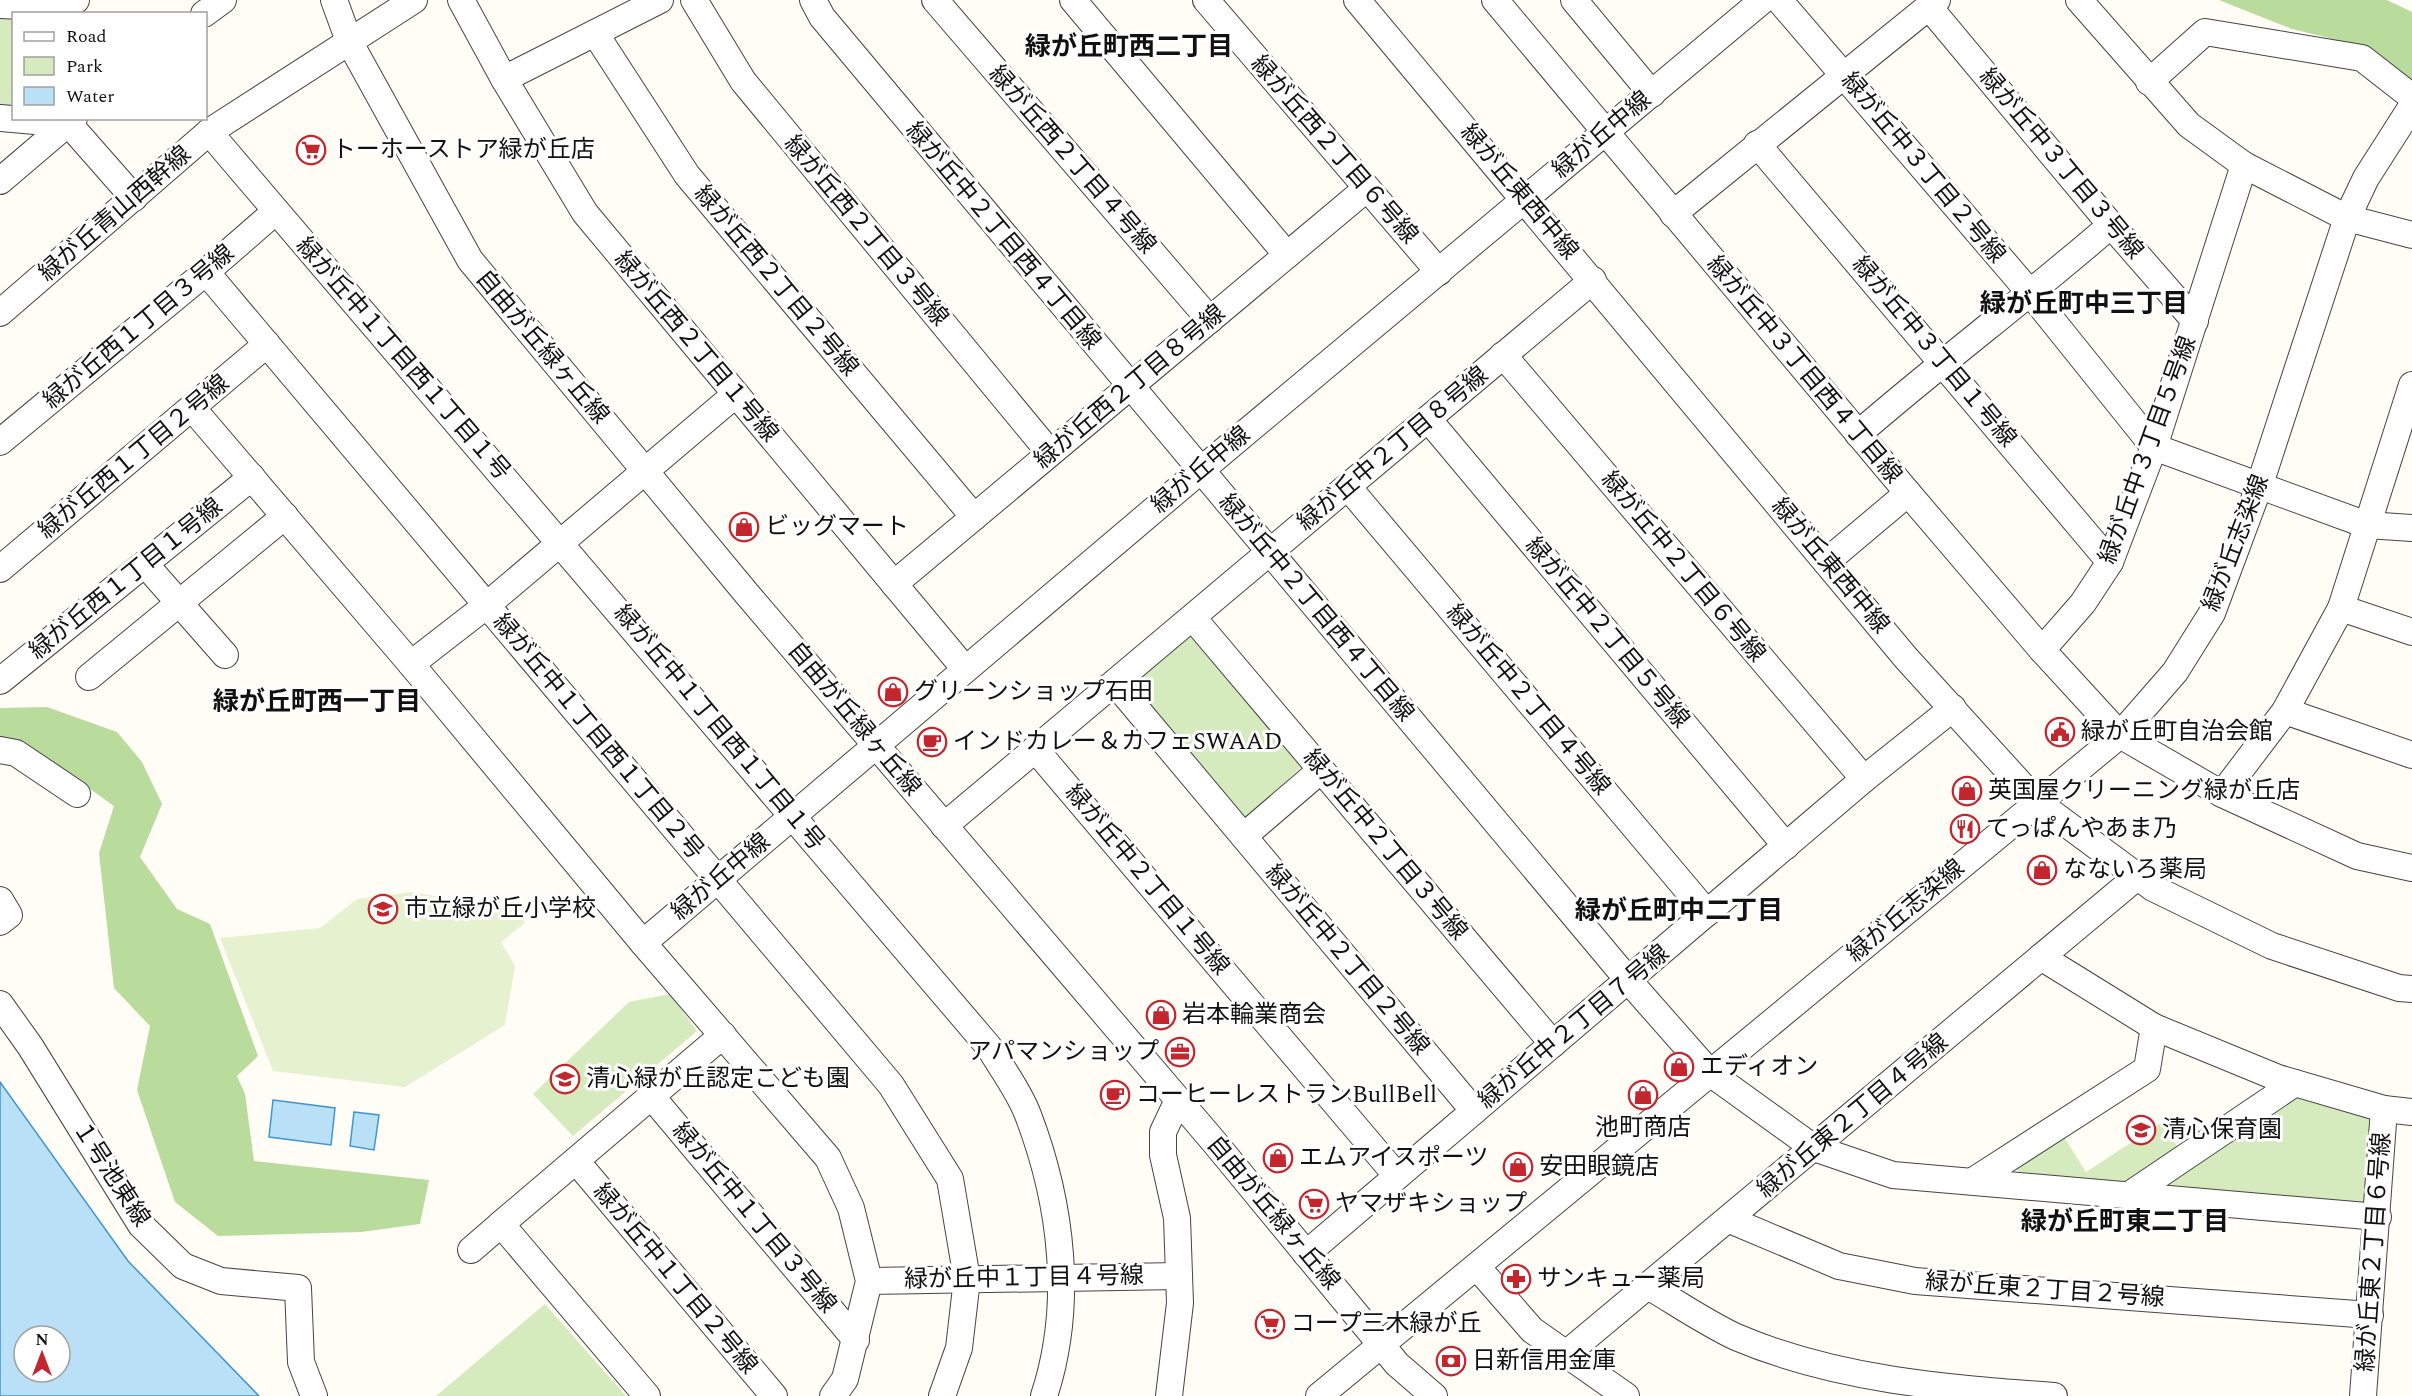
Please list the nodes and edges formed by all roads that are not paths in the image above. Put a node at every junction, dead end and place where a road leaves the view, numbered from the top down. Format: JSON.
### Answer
{"nodes":[{"id":1,"x":223,"y":0,"type":"edge"},
{"id":2,"x":334,"y":0,"type":"edge"},
{"id":3,"x":414,"y":0,"type":"edge"},
{"id":4,"x":461,"y":0,"type":"edge"},
{"id":5,"x":660,"y":0,"type":"edge"},
{"id":6,"x":694,"y":0,"type":"edge"},
{"id":7,"x":813,"y":0,"type":"edge"},
{"id":8,"x":935,"y":0,"type":"edge"},
{"id":9,"x":1073,"y":0,"type":"edge"},
{"id":10,"x":1206,"y":0,"type":"edge"},
{"id":11,"x":1357,"y":0,"type":"edge"},
{"id":12,"x":1495,"y":0,"type":"edge"},
{"id":13,"x":1574,"y":0,"type":"edge"},
{"id":14,"x":1763,"y":0,"type":"edge"},
{"id":15,"x":1779,"y":0,"type":"edge"},
{"id":16,"x":2079,"y":0,"type":"edge"},
{"id":17,"x":1933,"y":3,"type":"edge"},
{"id":18,"x":0,"y":4,"type":"edge"},
{"id":19,"x":66,"y":5,"type":"edge"},
{"id":20,"x":207,"y":12,"type":"edge"},
{"id":21,"x":595,"y":33,"type":"junction"},
{"id":22,"x":349,"y":41,"type":"junction"},
{"id":23,"x":1843,"y":74,"type":"junction"},
{"id":24,"x":504,"y":79,"type":"junction"},
{"id":25,"x":2149,"y":82,"type":"junction"},
{"id":26,"x":1652,"y":94,"type":"junction"},
{"id":27,"x":2412,"y":97,"type":"edge"},
{"id":28,"x":2412,"y":106,"type":"edge"},
{"id":29,"x":48,"y":120,"type":"edge"},
{"id":30,"x":72,"y":121,"type":"edge"},
{"id":31,"x":209,"y":132,"type":"junction"},
{"id":32,"x":1606,"y":132,"type":"junction"},
{"id":33,"x":1757,"y":144,"type":"junction"},
{"id":34,"x":2244,"y":165,"type":"junction"},
{"id":35,"x":0,"y":181,"type":"edge"},
{"id":36,"x":1366,"y":189,"type":"junction"},
{"id":37,"x":134,"y":198,"type":"junction"},
{"id":38,"x":1526,"y":199,"type":"junction"},
{"id":39,"x":276,"y":211,"type":"junction"},
{"id":40,"x":1673,"y":214,"type":"junction"},
{"id":41,"x":2347,"y":218,"type":"junction"},
{"id":42,"x":2110,"y":225,"type":"junction"},
{"id":43,"x":2412,"y":235,"type":"edge"},
{"id":44,"x":1287,"y":255,"type":"junction"},
{"id":45,"x":206,"y":272,"type":"junction"},
{"id":46,"x":1439,"y":272,"type":"junction"},
{"id":47,"x":1593,"y":280,"type":"junction"},
{"id":48,"x":2031,"y":294,"type":"junction"},
{"id":49,"x":0,"y":312,"type":"edge"},
{"id":50,"x":1210,"y":320,"type":"junction"},
{"id":51,"x":2195,"y":321,"type":"junction"},
{"id":52,"x":267,"y":344,"type":"junction"},
{"id":53,"x":1503,"y":356,"type":"junction"},
{"id":54,"x":1942,"y":361,"type":"junction"},
{"id":55,"x":2412,"y":385,"type":"edge"},
{"id":56,"x":1130,"y":387,"type":"junction"},
{"id":57,"x":736,"y":394,"type":"junction"},
{"id":58,"x":193,"y":409,"type":"junction"},
{"id":59,"x":1428,"y":419,"type":"junction"},
{"id":60,"x":2404,"y":433,"type":"edge"},
{"id":61,"x":1858,"y":434,"type":"junction"},
{"id":62,"x":0,"y":442,"type":"edge"},
{"id":63,"x":2154,"y":447,"type":"junction"},
{"id":64,"x":1050,"y":453,"type":"junction"},
{"id":65,"x":1201,"y":470,"type":"junction"},
{"id":66,"x":645,"y":471,"type":"junction"},
{"id":67,"x":252,"y":477,"type":"junction"},
{"id":68,"x":2260,"y":484,"type":"junction"},
{"id":69,"x":1348,"y":487,"type":"junction"},
{"id":70,"x":1908,"y":493,"type":"junction"},
{"id":71,"x":285,"y":516,"type":"junction"},
{"id":72,"x":974,"y":517,"type":"junction"},
{"id":73,"x":2367,"y":525,"type":"junction"},
{"id":74,"x":2412,"y":528,"type":"edge"},
{"id":75,"x":560,"y":541,"type":"junction"},
{"id":76,"x":1270,"y":553,"type":"junction"},
{"id":77,"x":1826,"y":562,"type":"junction"},
{"id":78,"x":2110,"y":562,"type":"junction"},
{"id":79,"x":145,"y":564,"type":"junction"},
{"id":80,"x":0,"y":569,"type":"edge"},
{"id":81,"x":894,"y":584,"type":"junction"},
{"id":82,"x":179,"y":603,"type":"junction"},
{"id":83,"x":487,"y":605,"type":"junction"},
{"id":84,"x":2341,"y":608,"type":"junction"},
{"id":85,"x":1193,"y":618,"type":"junction"},
{"id":86,"x":2412,"y":632,"type":"edge"},
{"id":87,"x":2042,"y":650,"type":"junction"},
{"id":88,"x":225,"y":655,"type":"dead end"},
{"id":89,"x":411,"y":664,"type":"junction"},
{"id":90,"x":965,"y":669,"type":"junction"},
{"id":91,"x":89,"y":677,"type":"dead end"},
{"id":92,"x":0,"y":681,"type":"edge"},
{"id":93,"x":1115,"y":682,"type":"junction"},
{"id":94,"x":1953,"y":708,"type":"junction"},
{"id":95,"x":2285,"y":711,"type":"junction"},
{"id":96,"x":2120,"y":735,"type":"junction"},
{"id":97,"x":876,"y":745,"type":"junction"},
{"id":98,"x":1035,"y":749,"type":"junction"},
{"id":99,"x":0,"y":750,"type":"edge"},
{"id":100,"x":2412,"y":755,"type":"edge"},
{"id":101,"x":1322,"y":770,"type":"junction"},
{"id":102,"x":1864,"y":779,"type":"junction"},
{"id":103,"x":77,"y":794,"type":"dead end"},
{"id":104,"x":2222,"y":794,"type":"junction"},
{"id":105,"x":2037,"y":802,"type":"junction"},
{"id":106,"x":793,"y":815,"type":"junction"},
{"id":107,"x":945,"y":826,"type":"junction"},
{"id":108,"x":1244,"y":836,"type":"junction"},
{"id":109,"x":1786,"y":846,"type":"junction"},
{"id":110,"x":2412,"y":868,"type":"edge"},
{"id":111,"x":2138,"y":876,"type":"junction"},
{"id":112,"x":718,"y":879,"type":"junction"},
{"id":113,"x":0,"y":900,"type":"edge"},
{"id":114,"x":1707,"y":913,"type":"junction"},
{"id":115,"x":0,"y":922,"type":"edge"},
{"id":116,"x":643,"y":943,"type":"junction"},
{"id":117,"x":2041,"y":957,"type":"junction"},
{"id":118,"x":1629,"y":981,"type":"junction"},
{"id":119,"x":2412,"y":989,"type":"edge"},
{"id":120,"x":0,"y":1004,"type":"edge"},
{"id":121,"x":2154,"y":1028,"type":"junction"},
{"id":122,"x":723,"y":1035,"type":"junction"},
{"id":123,"x":1553,"y":1044,"type":"junction"},
{"id":124,"x":1710,"y":1073,"type":"junction"},
{"id":125,"x":2295,"y":1083,"type":"junction"},
{"id":126,"x":652,"y":1097,"type":"junction"},
{"id":127,"x":1178,"y":1100,"type":"junction"},
{"id":128,"x":2384,"y":1108,"type":"junction"},
{"id":129,"x":1474,"y":1111,"type":"junction"},
{"id":130,"x":2412,"y":1112,"type":"edge"},
{"id":131,"x":1814,"y":1148,"type":"junction"},
{"id":132,"x":577,"y":1162,"type":"junction"},
{"id":133,"x":1398,"y":1176,"type":"junction"},
{"id":134,"x":1973,"y":1181,"type":"junction"},
{"id":135,"x":2128,"y":1195,"type":"junction"},
{"id":136,"x":2378,"y":1216,"type":"junction"},
{"id":137,"x":1730,"y":1220,"type":"junction"},
{"id":138,"x":501,"y":1224,"type":"junction"},
{"id":139,"x":471,"y":1250,"type":"dead end"},
{"id":140,"x":1306,"y":1254,"type":"junction"},
{"id":141,"x":1477,"y":1267,"type":"junction"},
{"id":142,"x":1179,"y":1276,"type":"junction"},
{"id":143,"x":1063,"y":1278,"type":"junction"},
{"id":144,"x":967,"y":1279,"type":"junction"},
{"id":145,"x":869,"y":1281,"type":"junction"},
{"id":146,"x":1648,"y":1286,"type":"junction"},
{"id":147,"x":2370,"y":1315,"type":"junction"},
{"id":148,"x":856,"y":1340,"type":"junction"},
{"id":149,"x":1382,"y":1346,"type":"junction"},
{"id":150,"x":1566,"y":1354,"type":"junction"},
{"id":151,"x":1919,"y":1391,"type":"edge"},
{"id":152,"x":314,"y":1396,"type":"edge"},
{"id":153,"x":647,"y":1396,"type":"edge"},
{"id":154,"x":774,"y":1396,"type":"edge"},
{"id":155,"x":833,"y":1396,"type":"edge"},
{"id":156,"x":942,"y":1396,"type":"edge"},
{"id":157,"x":1044,"y":1396,"type":"edge"},
{"id":158,"x":1169,"y":1396,"type":"edge"},
{"id":159,"x":1319,"y":1396,"type":"edge"},
{"id":160,"x":1434,"y":1396,"type":"edge"},
{"id":161,"x":1626,"y":1396,"type":"edge"},
{"id":162,"x":2054,"y":1396,"type":"edge"},
{"id":163,"x":2363,"y":1396,"type":"edge"}],
"edges":[{"from":1,"to":20,"type":"street"},
{"from":2,"to":22,"type":"street","name":"自由が丘緑ヶ丘線"},
{"from":3,"to":22,"type":"street","name":"緑が丘青山西幹線"},
{"from":4,"to":24,"type":"street","name":"緑が丘西２丁目１号線"},
{"from":5,"to":21,"type":"street"},
{"from":6,"to":64,"type":"street","name":"緑が丘西２丁目３号線"},
{"from":7,"to":56,"type":"street","name":"緑が丘中２丁目西４丁目線"},
{"from":8,"to":50,"type":"street","name":"緑が丘西２丁目４号線"},
{"from":9,"to":44,"type":"street"},
{"from":10,"to":36,"type":"street","name":"緑が丘西２丁目６号線"},
{"from":11,"to":38,"type":"street","name":"緑が丘東西中線"},
{"from":12,"to":32,"type":"street","name":"緑が丘中３丁目西４丁目線"},
{"from":13,"to":26,"type":"street"},
{"from":14,"to":26,"type":"street","name":"緑が丘中線"},
{"from":15,"to":23,"type":"street","name":"緑が丘中３丁目２号線"},
{"from":16,"to":25,"type":"street"},
{"from":17,"to":23,"type":"street"},
{"from":17,"to":42,"type":"street","name":"緑が丘中３丁目３号線"},
{"from":18,"to":19,"type":"street"},
{"from":21,"to":24,"type":"street"},
{"from":21,"to":72,"type":"street","name":"緑が丘西２丁目２号線"},
{"from":22,"to":31,"type":"street","name":"緑が丘青山西幹線"},
{"from":22,"to":66,"type":"street","name":"自由が丘緑ヶ丘線"},
{"from":23,"to":33,"type":"street"},
{"from":23,"to":48,"type":"street","name":"緑が丘中３丁目２号線"},
{"from":24,"to":57,"type":"street","name":"緑が丘西２丁目１号線"},
{"from":25,"to":27,"type":"street"},
{"from":25,"to":34,"type":"street"},
{"from":26,"to":32,"type":"street","name":"緑が丘中線"},
{"from":28,"to":41,"type":"street","name":"緑が丘志染線"},
{"from":29,"to":30,"type":"street"},
{"from":30,"to":35,"type":"street"},
{"from":30,"to":37,"type":"street"},
{"from":31,"to":37,"type":"street","name":"緑が丘青山西幹線"},
{"from":31,"to":39,"type":"street","name":"緑が丘中１丁目西１丁目１号"},
{"from":32,"to":38,"type":"street","name":"緑が丘中線"},
{"from":32,"to":40,"type":"street","name":"緑が丘中３丁目西４丁目線"},
{"from":33,"to":40,"type":"street"},
{"from":33,"to":54,"type":"street","name":"緑が丘中３丁目１号線"},
{"from":34,"to":41,"type":"street"},
{"from":34,"to":51,"type":"street","name":"緑が丘中３丁目５号線"},
{"from":36,"to":44,"type":"street","name":"緑が丘西２丁目８号線"},
{"from":36,"to":46,"type":"street","name":"緑が丘西２丁目６号線"},
{"from":37,"to":49,"type":"street","name":"緑が丘青山西幹線"},
{"from":38,"to":46,"type":"street","name":"緑が丘中線"},
{"from":38,"to":47,"type":"street","name":"緑が丘東西中線"},
{"from":39,"to":45,"type":"street","name":"緑が丘西１丁目３号線"},
{"from":39,"to":75,"type":"street","name":"緑が丘中１丁目西１丁目１号"},
{"from":40,"to":61,"type":"street","name":"緑が丘中３丁目西４丁目線"},
{"from":41,"to":43,"type":"street"},
{"from":41,"to":68,"type":"street","name":"緑が丘志染線"},
{"from":42,"to":48,"type":"street"},
{"from":42,"to":51,"type":"street","name":"緑が丘中３丁目３号線"},
{"from":44,"to":50,"type":"street","name":"緑が丘西２丁目８号線"},
{"from":45,"to":52,"type":"street","name":"緑が丘中１丁目西１丁目２号"},
{"from":45,"to":62,"type":"street","name":"緑が丘西１丁目３号線"},
{"from":46,"to":65,"type":"street","name":"緑が丘中線"},
{"from":47,"to":53,"type":"street","name":"緑が丘中２丁目８号線"},
{"from":47,"to":77,"type":"street","name":"緑が丘東西中線"},
{"from":48,"to":54,"type":"street"},
{"from":48,"to":63,"type":"street","name":"緑が丘中３丁目２号線"},
{"from":50,"to":56,"type":"street","name":"緑が丘西２丁目８号線"},
{"from":51,"to":63,"type":"street","name":"緑が丘中３丁目５号線"},
{"from":52,"to":58,"type":"street","name":"緑が丘西１丁目２号線"},
{"from":52,"to":83,"type":"street","name":"緑が丘中１丁目西１丁目２号"},
{"from":53,"to":59,"type":"street","name":"緑が丘中２丁目８号線"},
{"from":53,"to":102,"type":"street","name":"緑が丘中２丁目６号線"},
{"from":54,"to":61,"type":"street"},
{"from":54,"to":78,"type":"street","name":"緑が丘中３丁目１号線"},
{"from":55,"to":60,"type":"street"},
{"from":56,"to":64,"type":"street","name":"緑が丘西２丁目８号線"},
{"from":56,"to":65,"type":"street","name":"緑が丘中２丁目西４丁目線"},
{"from":57,"to":66,"type":"street"},
{"from":57,"to":81,"type":"street","name":"緑が丘西２丁目１号線"},
{"from":58,"to":67,"type":"street"},
{"from":58,"to":80,"type":"street","name":"緑が丘西１丁目２号線"},
{"from":59,"to":69,"type":"street","name":"緑が丘中２丁目８号線"},
{"from":59,"to":109,"type":"street","name":"緑が丘中２丁目５号線"},
{"from":60,"to":73,"type":"street"},
{"from":61,"to":70,"type":"street","name":"緑が丘中３丁目西４丁目線"},
{"from":63,"to":68,"type":"street"},
{"from":63,"to":78,"type":"street","name":"緑が丘中３丁目５号線"},
{"from":64,"to":72,"type":"street","name":"緑が丘西２丁目８号線"},
{"from":65,"to":76,"type":"street","name":"緑が丘中２丁目西４丁目線"},
{"from":65,"to":90,"type":"street","name":"緑が丘中線"},
{"from":66,"to":75,"type":"street"},
{"from":66,"to":97,"type":"street","name":"自由が丘緑ヶ丘線"},
{"from":67,"to":71,"type":"street"},
{"from":67,"to":79,"type":"street","name":"緑が丘西１丁目１号線"},
{"from":68,"to":73,"type":"street"},
{"from":68,"to":96,"type":"street","name":"緑が丘志染線"},
{"from":69,"to":76,"type":"street","name":"緑が丘中２丁目８号線"},
{"from":69,"to":114,"type":"street","name":"緑が丘中２丁目４号線"},
{"from":70,"to":77,"type":"street"},
{"from":70,"to":87,"type":"street","name":"緑が丘中３丁目西４丁目線"},
{"from":71,"to":82,"type":"street"},
{"from":71,"to":89,"type":"street"},
{"from":72,"to":81,"type":"street","name":"緑が丘西２丁目８号線"},
{"from":73,"to":74,"type":"street"},
{"from":73,"to":84,"type":"street"},
{"from":75,"to":83,"type":"street"},
{"from":75,"to":106,"type":"street","name":"緑が丘中１丁目西１丁目１号"},
{"from":76,"to":85,"type":"street","name":"緑が丘中２丁目８号線"},
{"from":76,"to":118,"type":"street","name":"緑が丘中２丁目西４丁目線"},
{"from":77,"to":94,"type":"street","name":"緑が丘東西中線"},
{"from":78,"to":87,"type":"street","name":"緑が丘中３丁目５号線"},
{"from":79,"to":82,"type":"street"},
{"from":79,"to":92,"type":"street","name":"緑が丘西１丁目１号線"},
{"from":81,"to":90,"type":"street","name":"緑が丘西２丁目１号線"},
{"from":82,"to":88,"type":"street"},
{"from":82,"to":91,"type":"street"},
{"from":83,"to":89,"type":"street"},
{"from":83,"to":112,"type":"street","name":"緑が丘中１丁目西１丁目２号"},
{"from":84,"to":86,"type":"street"},
{"from":84,"to":95,"type":"street"},
{"from":85,"to":93,"type":"street","name":"緑が丘中２丁目８号線"},
{"from":85,"to":101,"type":"street","name":"緑が丘中２丁目３号線"},
{"from":87,"to":96,"type":"street","name":"緑が丘中３丁目西４丁目線"},
{"from":89,"to":116,"type":"street"},
{"from":90,"to":97,"type":"street","name":"緑が丘中線"},
{"from":93,"to":98,"type":"street","name":"緑が丘中２丁目８号線"},
{"from":93,"to":108,"type":"street","name":"緑が丘中２丁目２号線"},
{"from":94,"to":102,"type":"street","name":"緑が丘中２丁目７号線"},
{"from":94,"to":105,"type":"street","name":"緑が丘東西中線"},
{"from":95,"to":100,"type":"street"},
{"from":95,"to":104,"type":"street"},
{"from":96,"to":104,"type":"street","name":"緑が丘中３丁目西４丁目線"},
{"from":96,"to":105,"type":"street","name":"緑が丘志染線"},
{"from":97,"to":106,"type":"street","name":"緑が丘中線"},
{"from":97,"to":107,"type":"street","name":"自由が丘緑ヶ丘線"},
{"from":98,"to":107,"type":"street","name":"緑が丘中２丁目８号線"},
{"from":98,"to":133,"type":"street","name":"緑が丘中２丁目１号線"},
{"from":99,"to":103,"type":"street"},
{"from":101,"to":108,"type":"street"},
{"from":101,"to":123,"type":"street","name":"緑が丘中２丁目３号線"},
{"from":102,"to":109,"type":"street","name":"緑が丘中２丁目７号線"},
{"from":104,"to":110,"type":"street","name":"緑が丘中３丁目西４丁目線"},
{"from":105,"to":111,"type":"street","name":"緑が丘東西中線"},
{"from":105,"to":124,"type":"street","name":"緑が丘志染線"},
{"from":106,"to":112,"type":"street","name":"緑が丘中線"},
{"from":106,"to":143,"type":"street","name":"緑が丘中１丁目西１丁目１号"},
{"from":107,"to":127,"type":"street","name":"自由が丘緑ヶ丘線"},
{"from":108,"to":129,"type":"street","name":"緑が丘中２丁目２号線"},
{"from":109,"to":114,"type":"street","name":"緑が丘中２丁目７号線"},
{"from":111,"to":117,"type":"street","name":"緑が丘東２丁目４号線"},
{"from":111,"to":119,"type":"street","name":"緑が丘東西中線"},
{"from":112,"to":116,"type":"street","name":"緑が丘中線"},
{"from":112,"to":144,"type":"street","name":"緑が丘中１丁目西１丁目２号"},
{"from":113,"to":115,"type":"street"},
{"from":114,"to":118,"type":"street","name":"緑が丘中２丁目７号線"},
{"from":116,"to":122,"type":"street"},
{"from":117,"to":121,"type":"street"},
{"from":117,"to":131,"type":"street","name":"緑が丘東２丁目４号線"},
{"from":118,"to":123,"type":"street","name":"緑が丘中２丁目７号線"},
{"from":118,"to":124,"type":"street","name":"緑が丘中２丁目西４丁目線"},
{"from":120,"to":152,"type":"street","name":"１号池東線"},
{"from":121,"to":125,"type":"street"},
{"from":121,"to":134,"type":"street"},
{"from":122,"to":126,"type":"street"},
{"from":122,"to":145,"type":"street"},
{"from":123,"to":129,"type":"street","name":"緑が丘中２丁目７号線"},
{"from":124,"to":131,"type":"street","name":"緑が丘中２丁目西４丁目線"},
{"from":124,"to":141,"type":"street","name":"緑が丘志染線"},
{"from":125,"to":128,"type":"street"},
{"from":125,"to":135,"type":"street"},
{"from":126,"to":132,"type":"street"},
{"from":126,"to":148,"type":"street","name":"緑が丘中１丁目３号線"},
{"from":127,"to":140,"type":"street","name":"自由が丘緑ヶ丘線"},
{"from":127,"to":142,"type":"street"},
{"from":128,"to":130,"type":"street"},
{"from":128,"to":136,"type":"street","name":"緑が丘東２丁目６号線"},
{"from":129,"to":133,"type":"street","name":"緑が丘中２丁目７号線"},
{"from":131,"to":134,"type":"street","name":"緑が丘中２丁目西４丁目線"},
{"from":131,"to":137,"type":"street","name":"緑が丘東２丁目４号線"},
{"from":132,"to":138,"type":"street"},
{"from":132,"to":154,"type":"street","name":"緑が丘中１丁目２号線"},
{"from":133,"to":140,"type":"street","name":"緑が丘中２丁目７号線"},
{"from":134,"to":135,"type":"street","name":"緑が丘中２丁目西４丁目線"},
{"from":135,"to":136,"type":"street","name":"緑が丘中２丁目西４丁目線"},
{"from":136,"to":147,"type":"street","name":"緑が丘東２丁目６号線"},
{"from":137,"to":146,"type":"street","name":"緑が丘東２丁目４号線"},
{"from":137,"to":147,"type":"street","name":"緑が丘東２丁目２号線"},
{"from":138,"to":139,"type":"street"},
{"from":138,"to":153,"type":"street"},
{"from":140,"to":149,"type":"street","name":"自由が丘緑ヶ丘線"},
{"from":141,"to":149,"type":"street","name":"緑が丘志染線"},
{"from":141,"to":150,"type":"street"},
{"from":142,"to":143,"type":"street","name":"緑が丘中１丁目４号線"},
{"from":142,"to":158,"type":"street"},
{"from":143,"to":144,"type":"street","name":"緑が丘中１丁目４号線"},
{"from":143,"to":157,"type":"street","name":"緑が丘中１丁目西１丁目１号"},
{"from":144,"to":145,"type":"street","name":"緑が丘中１丁目４号線"},
{"from":144,"to":156,"type":"street","name":"緑が丘中１丁目西１丁目２号"},
{"from":145,"to":148,"type":"street"},
{"from":146,"to":150,"type":"street","name":"緑が丘東２丁目４号線"},
{"from":146,"to":151,"type":"street"},
{"from":147,"to":163,"type":"street","name":"緑が丘東２丁目６号線"},
{"from":148,"to":155,"type":"street"},
{"from":149,"to":159,"type":"street","name":"緑が丘志染線"},
{"from":149,"to":160,"type":"street","name":"自由が丘緑ヶ丘線"},
{"from":150,"to":161,"type":"street"},
{"from":151,"to":162,"type":"street"}]}
